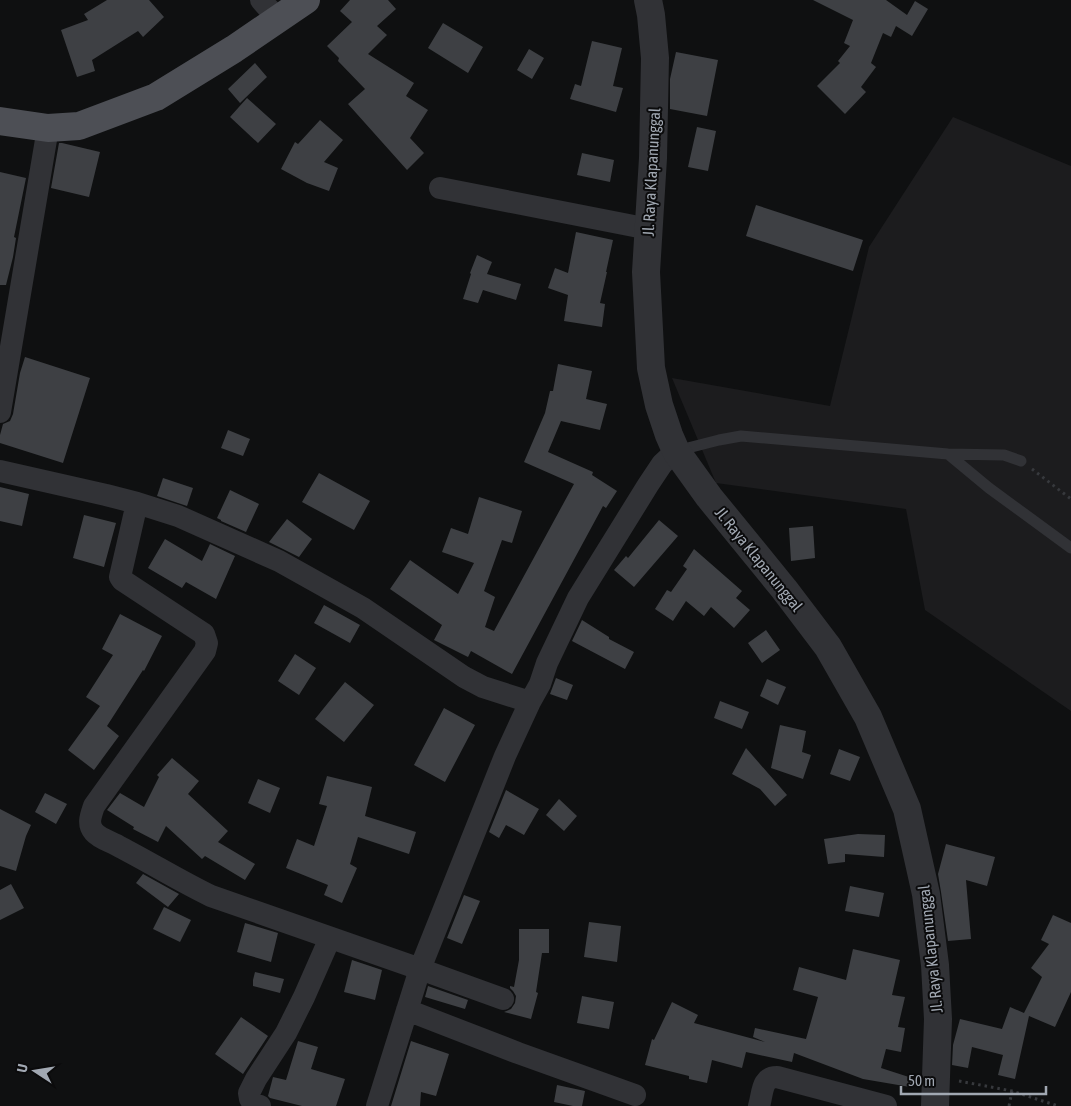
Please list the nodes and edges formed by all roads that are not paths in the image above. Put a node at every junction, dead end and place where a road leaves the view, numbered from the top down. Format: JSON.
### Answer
{"nodes":[{"id":1,"x":306,"y":0,"type":"edge"},
{"id":2,"x":648,"y":0,"type":"edge"},
{"id":3,"x":269,"y":9,"type":"edge"},
{"id":4,"x":0,"y":121,"type":"edge"},
{"id":5,"x":48,"y":128,"type":"junction"},
{"id":6,"x":440,"y":188,"type":"dead end"},
{"id":7,"x":649,"y":229,"type":"junction"},
{"id":8,"x":0,"y":412,"type":"edge"},
{"id":9,"x":676,"y":451,"type":"junction"},
{"id":10,"x":948,"y":454,"type":"junction"},
{"id":11,"x":1022,"y":461,"type":"road end"},
{"id":12,"x":0,"y":471,"type":"edge"},
{"id":13,"x":137,"y":503,"type":"junction"},
{"id":14,"x":1071,"y":548,"type":"edge"},
{"id":15,"x":530,"y":702,"type":"junction"},
{"id":16,"x":330,"y":938,"type":"junction"},
{"id":17,"x":420,"y":969,"type":"junction"},
{"id":18,"x":503,"y":999,"type":"dead end"},
{"id":19,"x":407,"y":1010,"type":"junction"},
{"id":20,"x":635,"y":1095,"type":"dead end"},
{"id":21,"x":260,"y":1106,"type":"edge"},
{"id":22,"x":377,"y":1106,"type":"edge"},
{"id":23,"x":759,"y":1106,"type":"edge"},
{"id":24,"x":886,"y":1106,"type":"edge"},
{"id":25,"x":935,"y":1106,"type":"edge"}],
"edges":[{"from":1,"to":3,"type":"main road"},
{"from":2,"to":7,"type":"street","name":"Jl. Raya Klapanunggal"},
{"from":3,"to":5,"type":"main road"},
{"from":4,"to":5,"type":"main road"},
{"from":5,"to":8,"type":"street"},
{"from":6,"to":7,"type":"street"},
{"from":7,"to":9,"type":"street","name":"Jl. Raya Klapanunggal"},
{"from":9,"to":10,"type":"lane"},
{"from":9,"to":15,"type":"street"},
{"from":9,"to":25,"type":"street","name":"Jl. Raya Klapanunggal"},
{"from":10,"to":11,"type":"lane"},
{"from":10,"to":14,"type":"lane"},
{"from":12,"to":13,"type":"street"},
{"from":13,"to":15,"type":"street"},
{"from":13,"to":16,"type":"street"},
{"from":15,"to":17,"type":"street"},
{"from":16,"to":17,"type":"street"},
{"from":16,"to":21,"type":"street"},
{"from":17,"to":18,"type":"street"},
{"from":17,"to":19,"type":"street"},
{"from":19,"to":20,"type":"street"},
{"from":19,"to":22,"type":"street"},
{"from":23,"to":24,"type":"street"}]}
